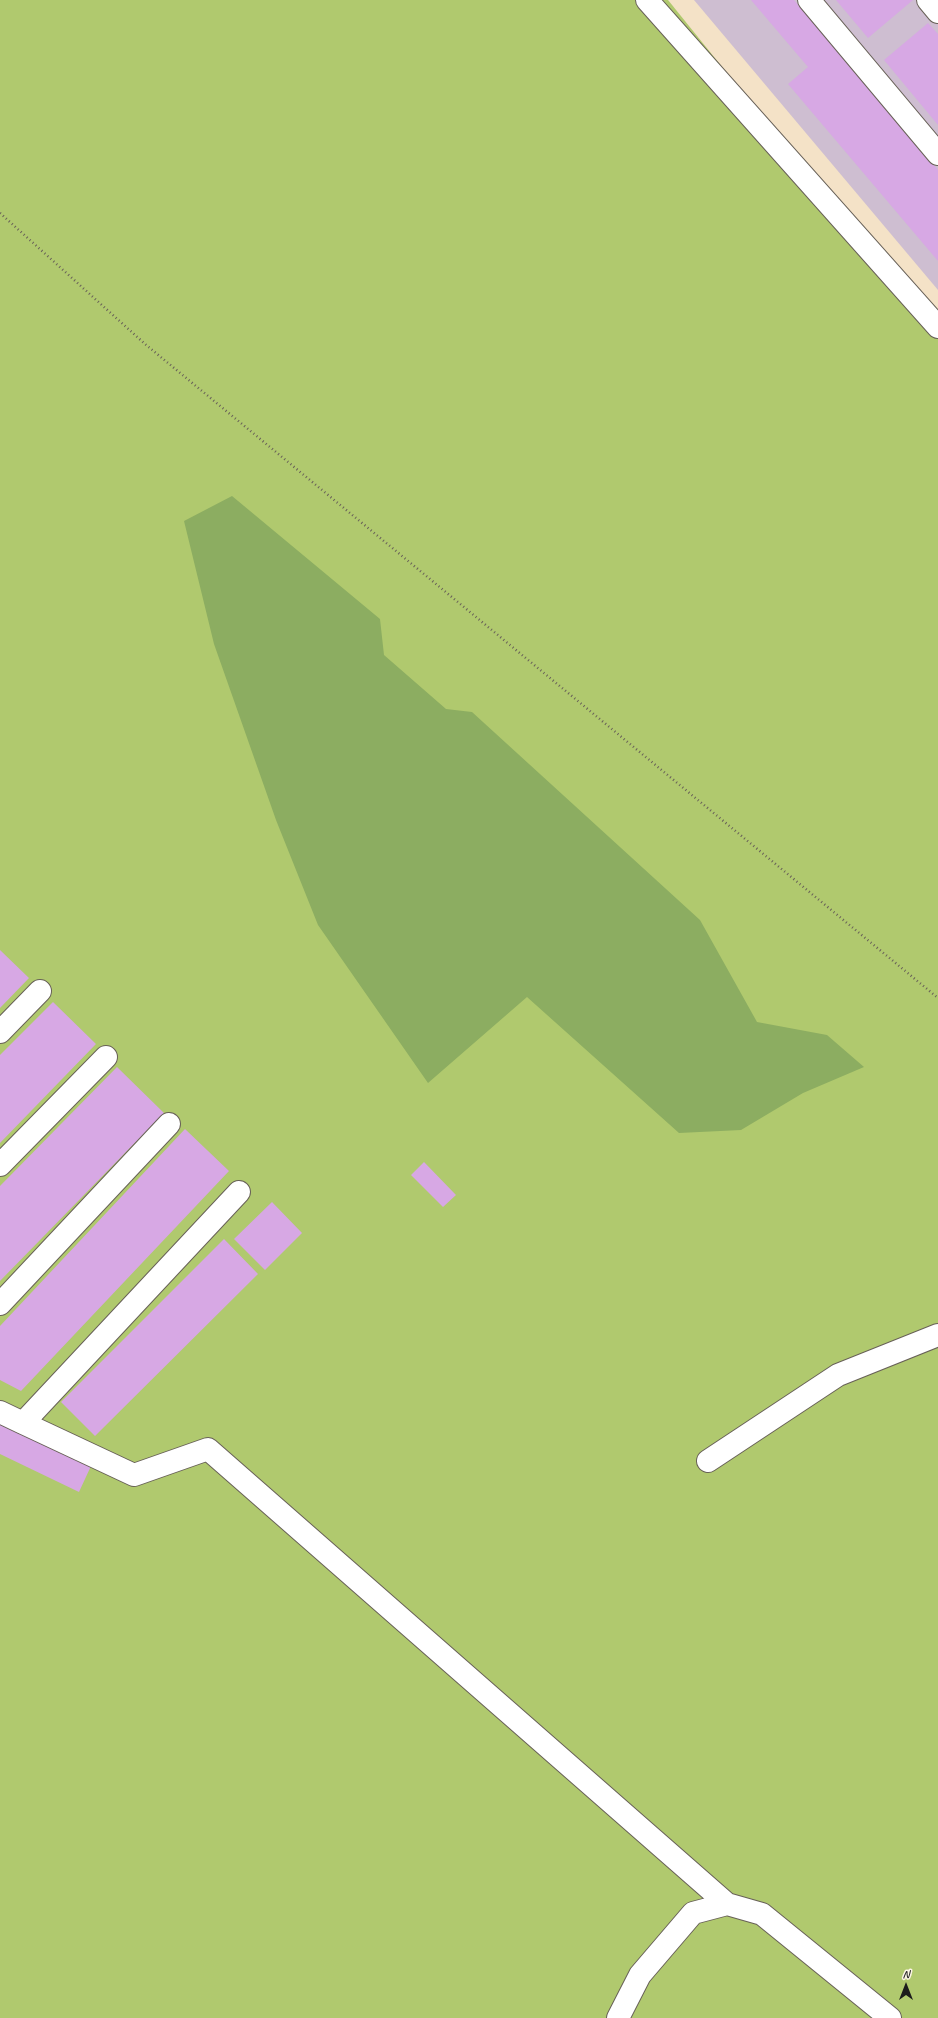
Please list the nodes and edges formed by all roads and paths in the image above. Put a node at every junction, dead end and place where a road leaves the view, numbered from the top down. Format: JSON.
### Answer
{"nodes":[{"id":1,"x":647,"y":0,"type":"edge"},
{"id":2,"x":809,"y":0,"type":"edge"},
{"id":3,"x":928,"y":0,"type":"edge"},
{"id":4,"x":938,"y":12,"type":"edge"},
{"id":5,"x":938,"y":154,"type":"edge"},
{"id":6,"x":0,"y":213,"type":"edge"},
{"id":7,"x":938,"y":327,"type":"edge"},
{"id":8,"x":40,"y":991,"type":"dead end"},
{"id":9,"x":938,"y":998,"type":"edge"},
{"id":10,"x":0,"y":1032,"type":"edge"},
{"id":11,"x":106,"y":1057,"type":"dead end"},
{"id":12,"x":170,"y":1124,"type":"dead end"},
{"id":13,"x":0,"y":1165,"type":"edge"},
{"id":14,"x":239,"y":1192,"type":"dead end"},
{"id":15,"x":0,"y":1304,"type":"edge"},
{"id":16,"x":938,"y":1335,"type":"edge"},
{"id":17,"x":0,"y":1412,"type":"edge"},
{"id":18,"x":23,"y":1423,"type":"junction"},
{"id":19,"x":708,"y":1461,"type":"dead end"},
{"id":20,"x":727,"y":1904,"type":"junction"},
{"id":21,"x":618,"y":2018,"type":"edge"},
{"id":22,"x":890,"y":2018,"type":"edge"}],
"edges":[{"from":1,"to":7,"type":"lane"},
{"from":2,"to":5,"type":"lane"},
{"from":3,"to":4,"type":"lane"},
{"from":6,"to":9,"type":"path"},
{"from":8,"to":10,"type":"lane"},
{"from":11,"to":13,"type":"lane"},
{"from":12,"to":15,"type":"lane"},
{"from":14,"to":18,"type":"lane"},
{"from":16,"to":19,"type":"lane"},
{"from":17,"to":18,"type":"lane"},
{"from":18,"to":20,"type":"lane"},
{"from":20,"to":21,"type":"lane"},
{"from":20,"to":22,"type":"lane"}]}
